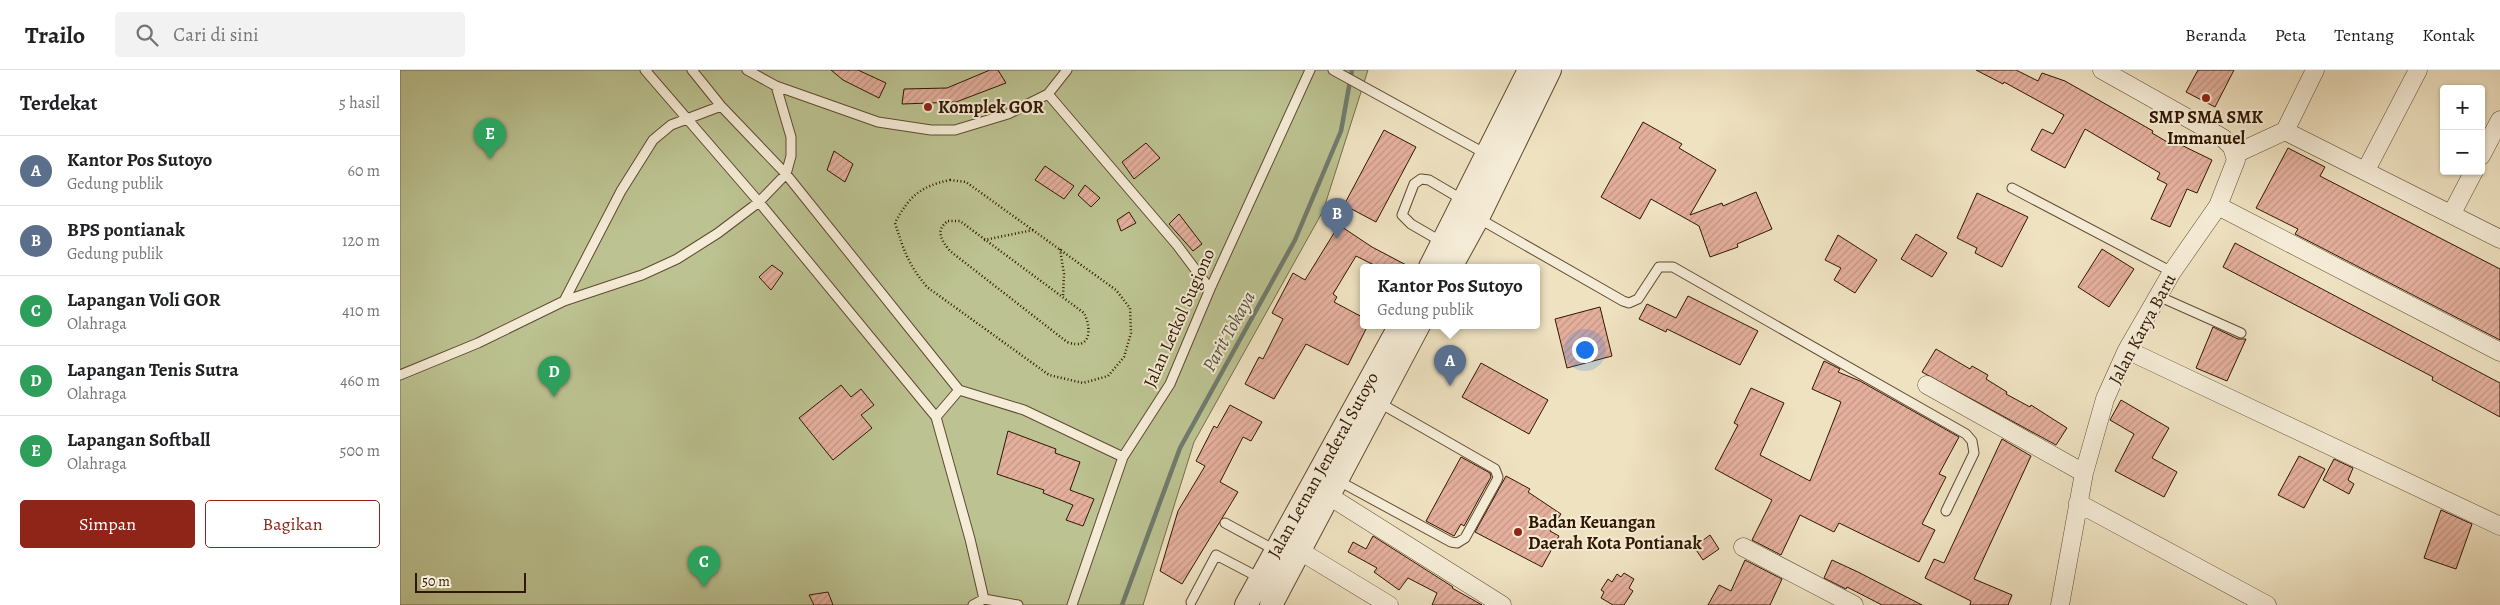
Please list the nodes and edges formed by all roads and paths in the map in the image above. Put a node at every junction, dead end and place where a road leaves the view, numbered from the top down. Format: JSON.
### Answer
{"nodes":[{"id":1,"x":645,"y":70,"type":"edge"},
{"id":2,"x":692,"y":70,"type":"edge"},
{"id":3,"x":747,"y":70,"type":"edge"},
{"id":4,"x":1067,"y":70,"type":"edge"},
{"id":5,"x":1310,"y":70,"type":"edge"},
{"id":6,"x":1534,"y":70,"type":"edge"},
{"id":7,"x":2102,"y":70,"type":"edge"},
{"id":8,"x":2315,"y":70,"type":"edge"},
{"id":9,"x":2418,"y":70,"type":"edge"},
{"id":10,"x":1335,"y":71,"type":"edge"},
{"id":11,"x":776,"y":86,"type":"junction"},
{"id":12,"x":1048,"y":94,"type":"junction"},
{"id":13,"x":721,"y":106,"type":"junction"},
{"id":14,"x":687,"y":118,"type":"junction"},
{"id":15,"x":2500,"y":120,"type":"edge"},
{"id":16,"x":2285,"y":131,"type":"junction"},
{"id":17,"x":2485,"y":148,"type":"edge"},
{"id":18,"x":2235,"y":154,"type":"junction"},
{"id":19,"x":1488,"y":155,"type":"junction"},
{"id":20,"x":2366,"y":170,"type":"junction"},
{"id":21,"x":786,"y":174,"type":"junction"},
{"id":22,"x":2472,"y":175,"type":"edge"},
{"id":23,"x":2012,"y":188,"type":"dead end"},
{"id":24,"x":1463,"y":200,"type":"junction"},
{"id":25,"x":759,"y":202,"type":"junction"},
{"id":26,"x":2218,"y":206,"type":"junction"},
{"id":27,"x":2452,"y":213,"type":"junction"},
{"id":28,"x":1478,"y":218,"type":"junction"},
{"id":29,"x":1033,"y":230,"type":"junction"},
{"id":30,"x":2500,"y":239,"type":"edge"},
{"id":31,"x":984,"y":240,"type":"junction"},
{"id":32,"x":1442,"y":242,"type":"junction"},
{"id":33,"x":1060,"y":249,"type":"junction"},
{"id":34,"x":1431,"y":264,"type":"edge"},
{"id":35,"x":1453,"y":264,"type":"edge"},
{"id":36,"x":2172,"y":272,"type":"junction"},
{"id":37,"x":1210,"y":289,"type":"junction"},
{"id":38,"x":2158,"y":296,"type":"junction"},
{"id":39,"x":1063,"y":297,"type":"junction"},
{"id":40,"x":564,"y":301,"type":"junction"},
{"id":41,"x":1398,"y":329,"type":"edge"},
{"id":42,"x":1417,"y":329,"type":"edge"},
{"id":43,"x":2241,"y":334,"type":"dead end"},
{"id":44,"x":2127,"y":350,"type":"junction"},
{"id":45,"x":2500,"y":352,"type":"edge"},
{"id":46,"x":400,"y":375,"type":"edge"},
{"id":47,"x":1927,"y":385,"type":"dead end"},
{"id":48,"x":959,"y":390,"type":"junction"},
{"id":49,"x":1378,"y":402,"type":"junction"},
{"id":50,"x":936,"y":417,"type":"junction"},
{"id":51,"x":1123,"y":457,"type":"junction"},
{"id":52,"x":2084,"y":473,"type":"junction"},
{"id":53,"x":1333,"y":488,"type":"junction"},
{"id":54,"x":2078,"y":503,"type":"junction"},
{"id":55,"x":1946,"y":511,"type":"dead end"},
{"id":56,"x":1225,"y":522,"type":"dead end"},
{"id":57,"x":2500,"y":526,"type":"edge"},
{"id":58,"x":1743,"y":547,"type":"dead end"},
{"id":59,"x":1275,"y":550,"type":"junction"},
{"id":60,"x":1300,"y":551,"type":"junction"},
{"id":61,"x":1260,"y":578,"type":"junction"},
{"id":62,"x":984,"y":599,"type":"junction"},
{"id":63,"x":1191,"y":602,"type":"dead end"},
{"id":64,"x":973,"y":605,"type":"edge"},
{"id":65,"x":1018,"y":605,"type":"edge"},
{"id":66,"x":1072,"y":605,"type":"edge"},
{"id":67,"x":1246,"y":605,"type":"edge"},
{"id":68,"x":1271,"y":605,"type":"edge"},
{"id":69,"x":1389,"y":605,"type":"edge"},
{"id":70,"x":1502,"y":605,"type":"edge"},
{"id":71,"x":1854,"y":605,"type":"edge"},
{"id":72,"x":2060,"y":605,"type":"edge"},
{"id":73,"x":2267,"y":605,"type":"edge"}],
"edges":[{"from":1,"to":14,"type":"lane"},
{"from":2,"to":13,"type":"lane"},
{"from":3,"to":11,"type":"lane"},
{"from":4,"to":12,"type":"lane"},
{"from":5,"to":37,"type":"lane","name":"Jalan Letkol Sugiono"},
{"from":6,"to":19,"type":"street"},
{"from":6,"to":28,"type":"street"},
{"from":7,"to":18,"type":"street"},
{"from":8,"to":16,"type":"street"},
{"from":9,"to":20,"type":"street"},
{"from":10,"to":19,"type":"lane"},
{"from":11,"to":12,"type":"lane"},
{"from":11,"to":21,"type":"lane"},
{"from":12,"to":37,"type":"lane"},
{"from":13,"to":14,"type":"lane"},
{"from":13,"to":21,"type":"lane"},
{"from":14,"to":25,"type":"lane"},
{"from":14,"to":40,"type":"lane"},
{"from":15,"to":17,"type":"street"},
{"from":16,"to":18,"type":"street"},
{"from":16,"to":20,"type":"street"},
{"from":18,"to":26,"type":"street","name":"Jalan Karya Baru"},
{"from":19,"to":24,"type":"street"},
{"from":20,"to":27,"type":"street"},
{"from":21,"to":25,"type":"lane"},
{"from":21,"to":48,"type":"lane"},
{"from":22,"to":27,"type":"street"},
{"from":23,"to":36,"type":"lane"},
{"from":24,"to":32,"type":"street"},
{"from":24,"to":32,"type":"lane"},
{"from":25,"to":40,"type":"lane"},
{"from":25,"to":50,"type":"lane"},
{"from":26,"to":36,"type":"street","name":"Jalan Karya Baru"},
{"from":26,"to":45,"type":"street"},
{"from":27,"to":30,"type":"street"},
{"from":28,"to":35,"type":"street"},
{"from":28,"to":55,"type":"lane"},
{"from":29,"to":31,"type":"path"},
{"from":29,"to":33,"type":"path"},
{"from":29,"to":33,"type":"path"},
{"from":31,"to":39,"type":"path"},
{"from":31,"to":39,"type":"path"},
{"from":32,"to":34,"type":"street"},
{"from":33,"to":39,"type":"path"},
{"from":36,"to":38,"type":"street","name":"Jalan Karya Baru"},
{"from":37,"to":51,"type":"lane","name":"Jalan Letkol Sugiono"},
{"from":38,"to":43,"type":"lane"},
{"from":38,"to":44,"type":"street","name":"Jalan Karya Baru"},
{"from":40,"to":46,"type":"lane"},
{"from":41,"to":59,"type":"street","name":"Jalan Letnan Jenderal Sutoyo"},
{"from":42,"to":49,"type":"street","name":"Jalan Letnan Jenderal Sutoyo"},
{"from":44,"to":52,"type":"street","name":"Jalan Karya Baru"},
{"from":44,"to":57,"type":"street"},
{"from":47,"to":52,"type":"street"},
{"from":48,"to":50,"type":"lane"},
{"from":48,"to":51,"type":"lane"},
{"from":49,"to":53,"type":"street","name":"Jalan Letnan Jenderal Sutoyo"},
{"from":49,"to":53,"type":"lane"},
{"from":50,"to":62,"type":"lane"},
{"from":51,"to":66,"type":"lane","name":"Jalan Letkol Sugiono"},
{"from":52,"to":54,"type":"street","name":"Jalan Karya Baru"},
{"from":53,"to":60,"type":"street","name":"Jalan Letnan Jenderal Sutoyo"},
{"from":53,"to":70,"type":"street"},
{"from":54,"to":72,"type":"street","name":"Jalan Karya Baru"},
{"from":54,"to":73,"type":"street"},
{"from":56,"to":59,"type":"lane"},
{"from":58,"to":71,"type":"street"},
{"from":59,"to":61,"type":"street","name":"Jalan Letnan Jenderal Sutoyo"},
{"from":60,"to":68,"type":"street","name":"Jalan Letnan Jenderal Sutoyo"},
{"from":60,"to":69,"type":"street"},
{"from":61,"to":63,"type":"lane"},
{"from":61,"to":67,"type":"street","name":"Jalan Letnan Jenderal Sutoyo"},
{"from":62,"to":64,"type":"lane"},
{"from":62,"to":65,"type":"lane"}]}
